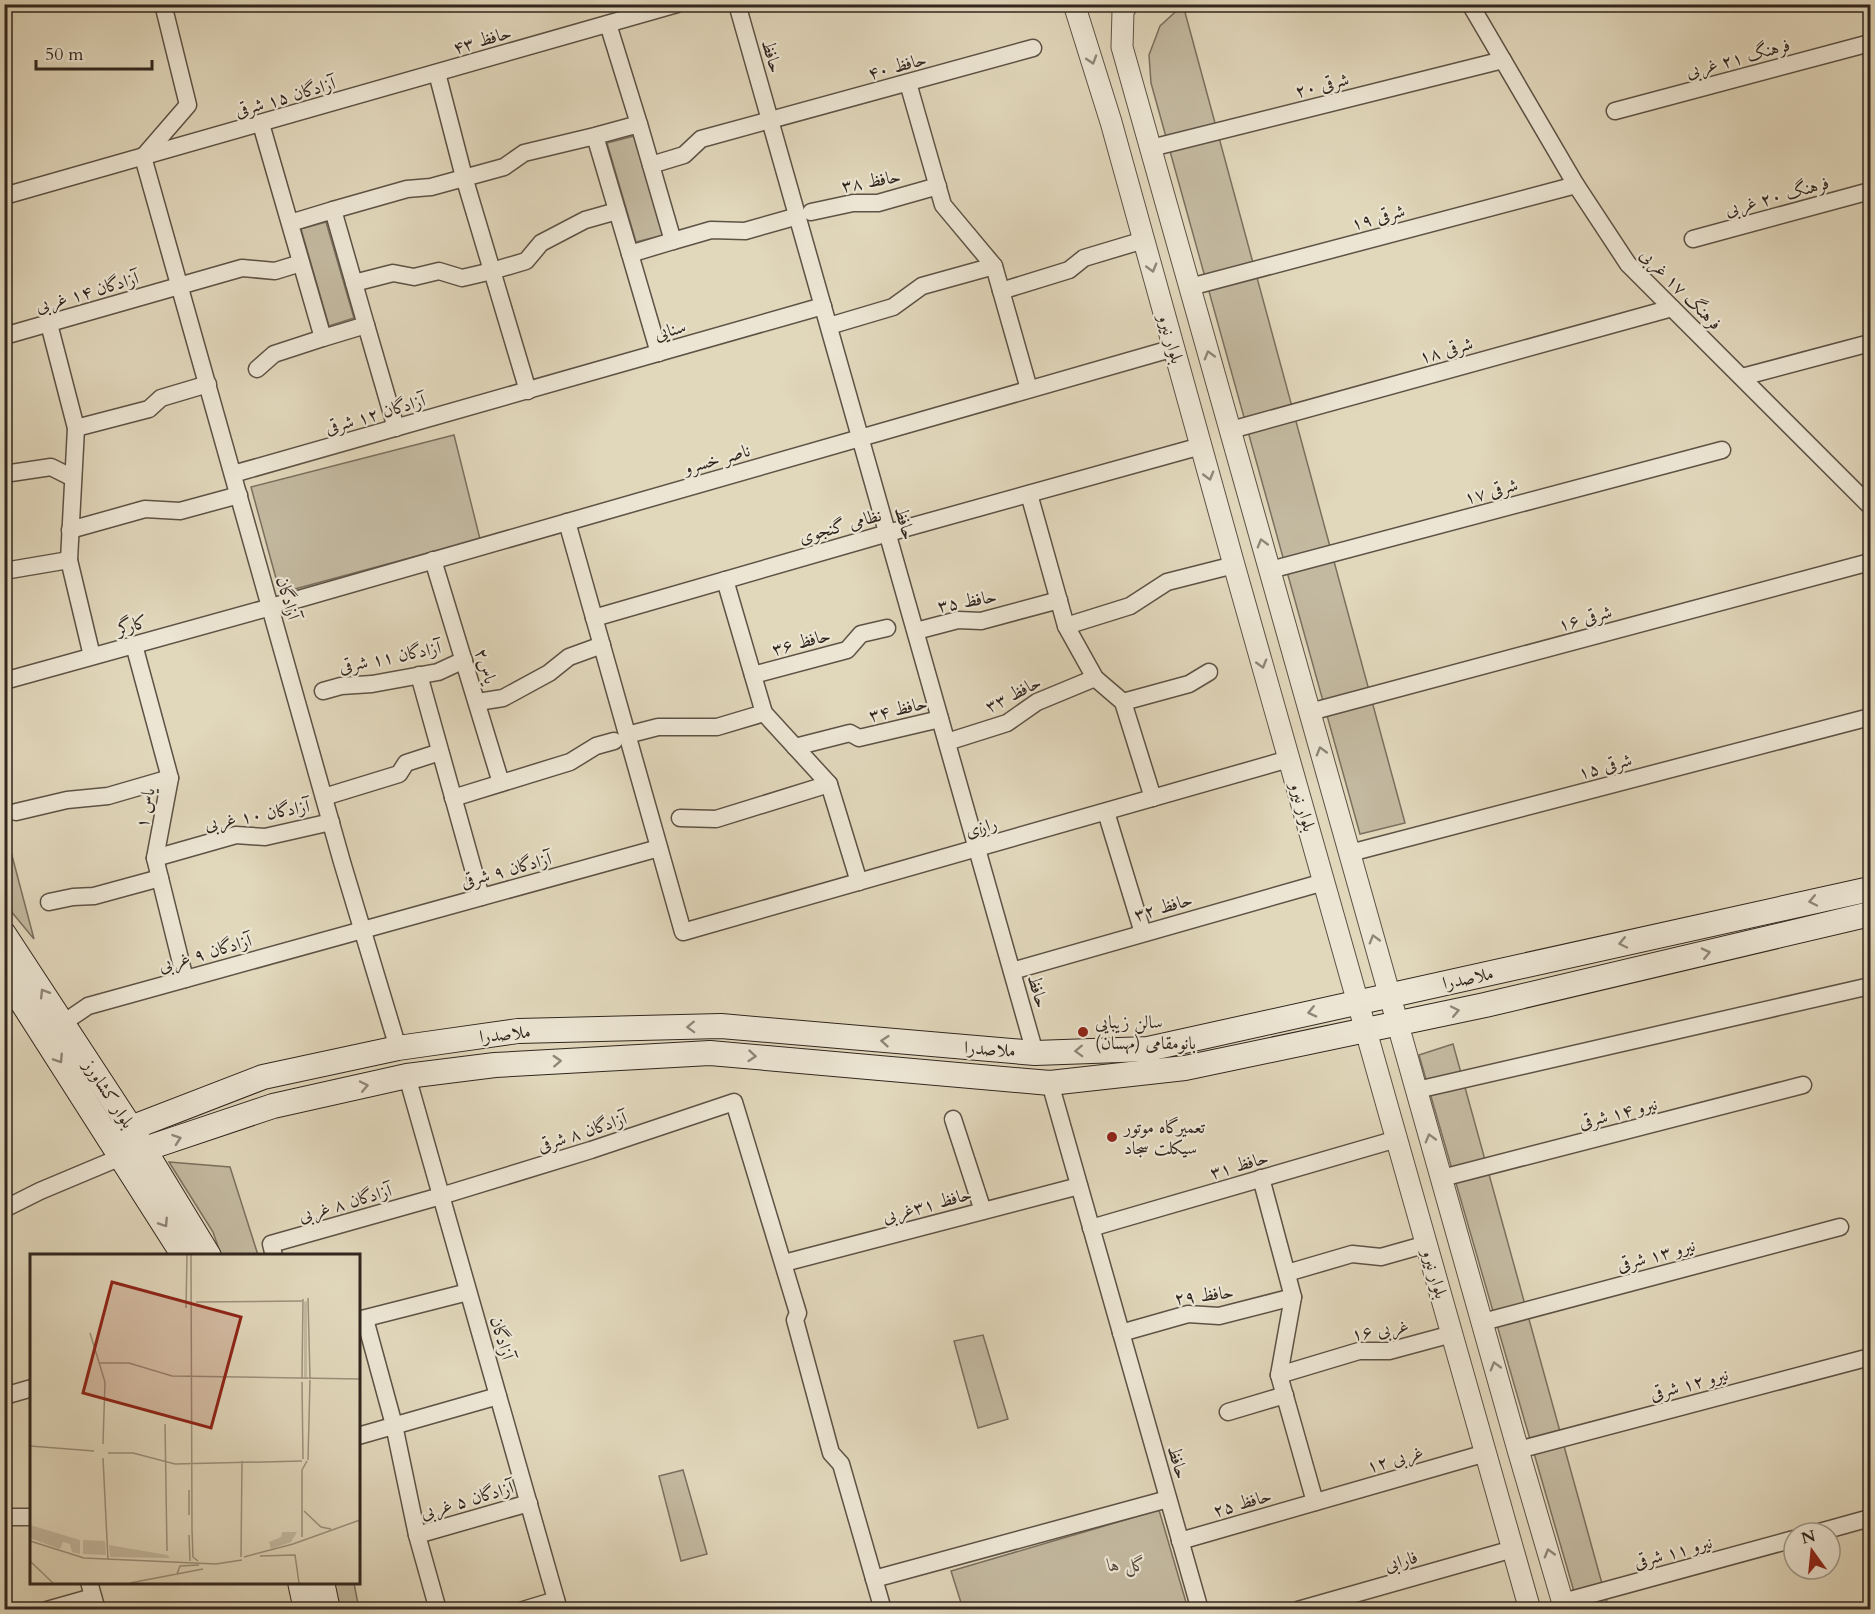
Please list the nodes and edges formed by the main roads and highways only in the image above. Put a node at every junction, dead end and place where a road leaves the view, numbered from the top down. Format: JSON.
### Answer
{"nodes":[{"id":1,"x":1870,"y":889,"type":"edge"},
{"id":2,"x":1870,"y":914,"type":"edge"},
{"id":3,"x":4,"y":934,"type":"edge"},
{"id":4,"x":4,"y":974,"type":"edge"},
{"id":5,"x":120,"y":1141,"type":"junction"},
{"id":6,"x":144,"y":1150,"type":"junction"},
{"id":7,"x":183,"y":1254,"type":"edge"},
{"id":8,"x":208,"y":1254,"type":"edge"},
{"id":9,"x":300,"y":1584,"type":"edge"},
{"id":10,"x":322,"y":1584,"type":"edge"},
{"id":11,"x":306,"y":1610,"type":"edge"},
{"id":12,"x":328,"y":1610,"type":"edge"}],
"edges":[{"from":1,"to":5,"type":"main road","name":"ملاصدرا","one_way":true},
{"from":6,"to":2,"type":"main road","name":"ملاصدرا","one_way":true},
{"from":5,"to":3,"type":"main road","name":"بلوار کشاورز","one_way":true},
{"from":4,"to":5,"type":"main road","name":"بلوار کشاورز","one_way":true},
{"from":5,"to":6,"type":"main road","name":"بلوار کشاورز"},
{"from":5,"to":7,"type":"main road","name":"بلوار کشاورز","one_way":true},
{"from":6,"to":8,"type":"main road","name":"بلوار کشاورز"},
{"from":9,"to":11,"type":"main road"},
{"from":10,"to":12,"type":"main road"}]}
